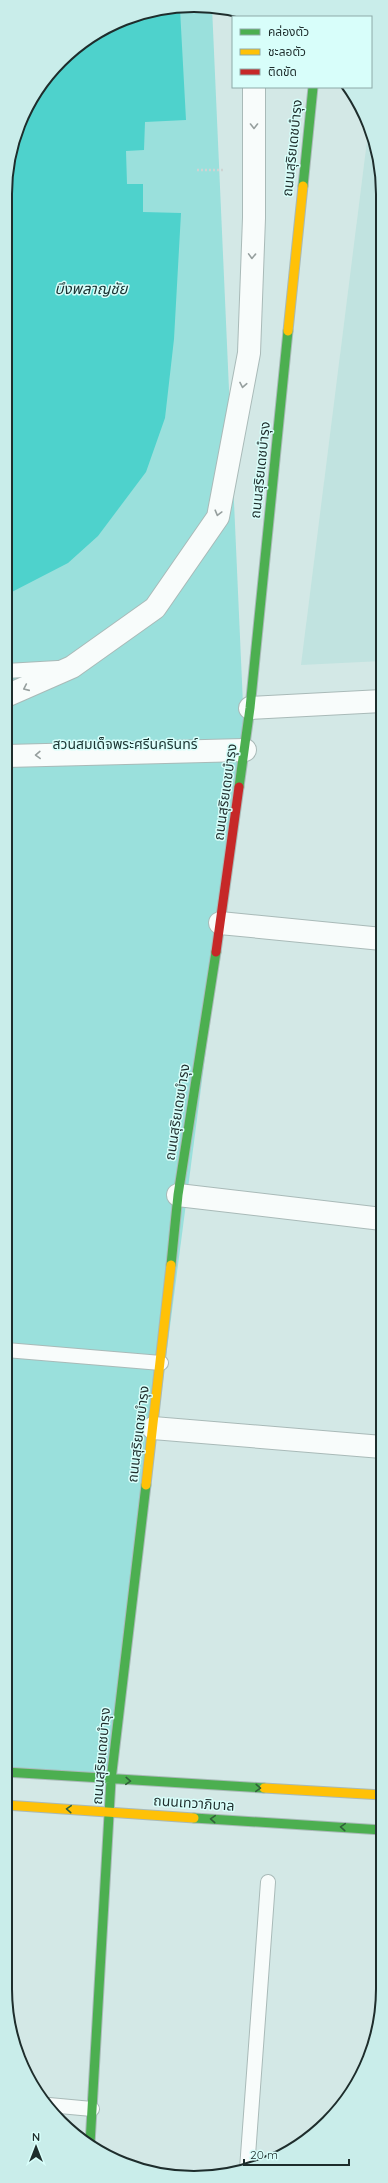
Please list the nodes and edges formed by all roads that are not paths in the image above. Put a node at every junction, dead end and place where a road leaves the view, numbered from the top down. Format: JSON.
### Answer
{"nodes":[{"id":1,"x":254,"y":88,"type":"edge"},
{"id":2,"x":313,"y":88,"type":"edge"},
{"id":3,"x":72,"y":668,"type":"junction"},
{"id":4,"x":12,"y":671,"type":"edge"},
{"id":5,"x":12,"y":693,"type":"edge"},
{"id":6,"x":376,"y":701,"type":"edge"},
{"id":7,"x":250,"y":708,"type":"junction"},
{"id":8,"x":245,"y":750,"type":"junction"},
{"id":9,"x":12,"y":756,"type":"edge"},
{"id":10,"x":220,"y":923,"type":"junction"},
{"id":11,"x":376,"y":938,"type":"edge"},
{"id":12,"x":178,"y":1194,"type":"junction"},
{"id":13,"x":376,"y":1218,"type":"edge"},
{"id":14,"x":12,"y":1351,"type":"edge"},
{"id":15,"x":161,"y":1363,"type":"junction"},
{"id":16,"x":153,"y":1428,"type":"junction"},
{"id":17,"x":376,"y":1447,"type":"edge"},
{"id":18,"x":12,"y":1773,"type":"edge"},
{"id":19,"x":111,"y":1780,"type":"junction"},
{"id":20,"x":376,"y":1795,"type":"edge"},
{"id":21,"x":12,"y":1805,"type":"edge"},
{"id":22,"x":110,"y":1812,"type":"junction"},
{"id":23,"x":376,"y":1830,"type":"edge"},
{"id":24,"x":268,"y":1882,"type":"dead end"},
{"id":25,"x":54,"y":2105,"type":"edge"},
{"id":26,"x":92,"y":2109,"type":"junction"},
{"id":27,"x":90,"y":2138,"type":"edge"},
{"id":28,"x":247,"y":2163,"type":"edge"}],
"edges":[{"from":1,"to":3,"type":"street","one_way":true},
{"from":2,"to":7,"type":"main road","name":"ถนนสุริยเดชบำรุง"},
{"from":3,"to":4,"type":"lane"},
{"from":3,"to":5,"type":"street","one_way":true},
{"from":6,"to":7,"type":"street"},
{"from":7,"to":8,"type":"main road","name":"ถนนสุริยเดชบำรุง"},
{"from":8,"to":9,"type":"street","one_way":true},
{"from":8,"to":10,"type":"main road","name":"ถนนสุริยเดชบำรุง"},
{"from":10,"to":11,"type":"street"},
{"from":10,"to":12,"type":"main road","name":"ถนนสุริยเดชบำรุง"},
{"from":12,"to":13,"type":"street"},
{"from":12,"to":15,"type":"main road","name":"ถนนสุริยเดชบำรุง"},
{"from":14,"to":15,"type":"lane"},
{"from":15,"to":16,"type":"main road","name":"ถนนสุริยเดชบำรุง"},
{"from":16,"to":17,"type":"street"},
{"from":16,"to":19,"type":"main road","name":"ถนนสุริยเดชบำรุง"},
{"from":18,"to":19,"type":"main road","name":"ถนนเทวาภิบาล"},
{"from":19,"to":20,"type":"main road","name":"ถนนเทวาภิบาล","one_way":true},
{"from":19,"to":22,"type":"main road","name":"ถนนสุริยเดชบำรุง"},
{"from":22,"to":21,"type":"main road","name":"ถนนเทวาภิบาล","one_way":true},
{"from":23,"to":22,"type":"main road","name":"ถนนเทวาภิบาล","one_way":true},
{"from":22,"to":26,"type":"main road","name":"ถนนสุริยเดชบำรุง"},
{"from":24,"to":28,"type":"lane"},
{"from":25,"to":26,"type":"lane"},
{"from":26,"to":27,"type":"main road","name":"ถนนสุริยเดชบำรุง"}]}
